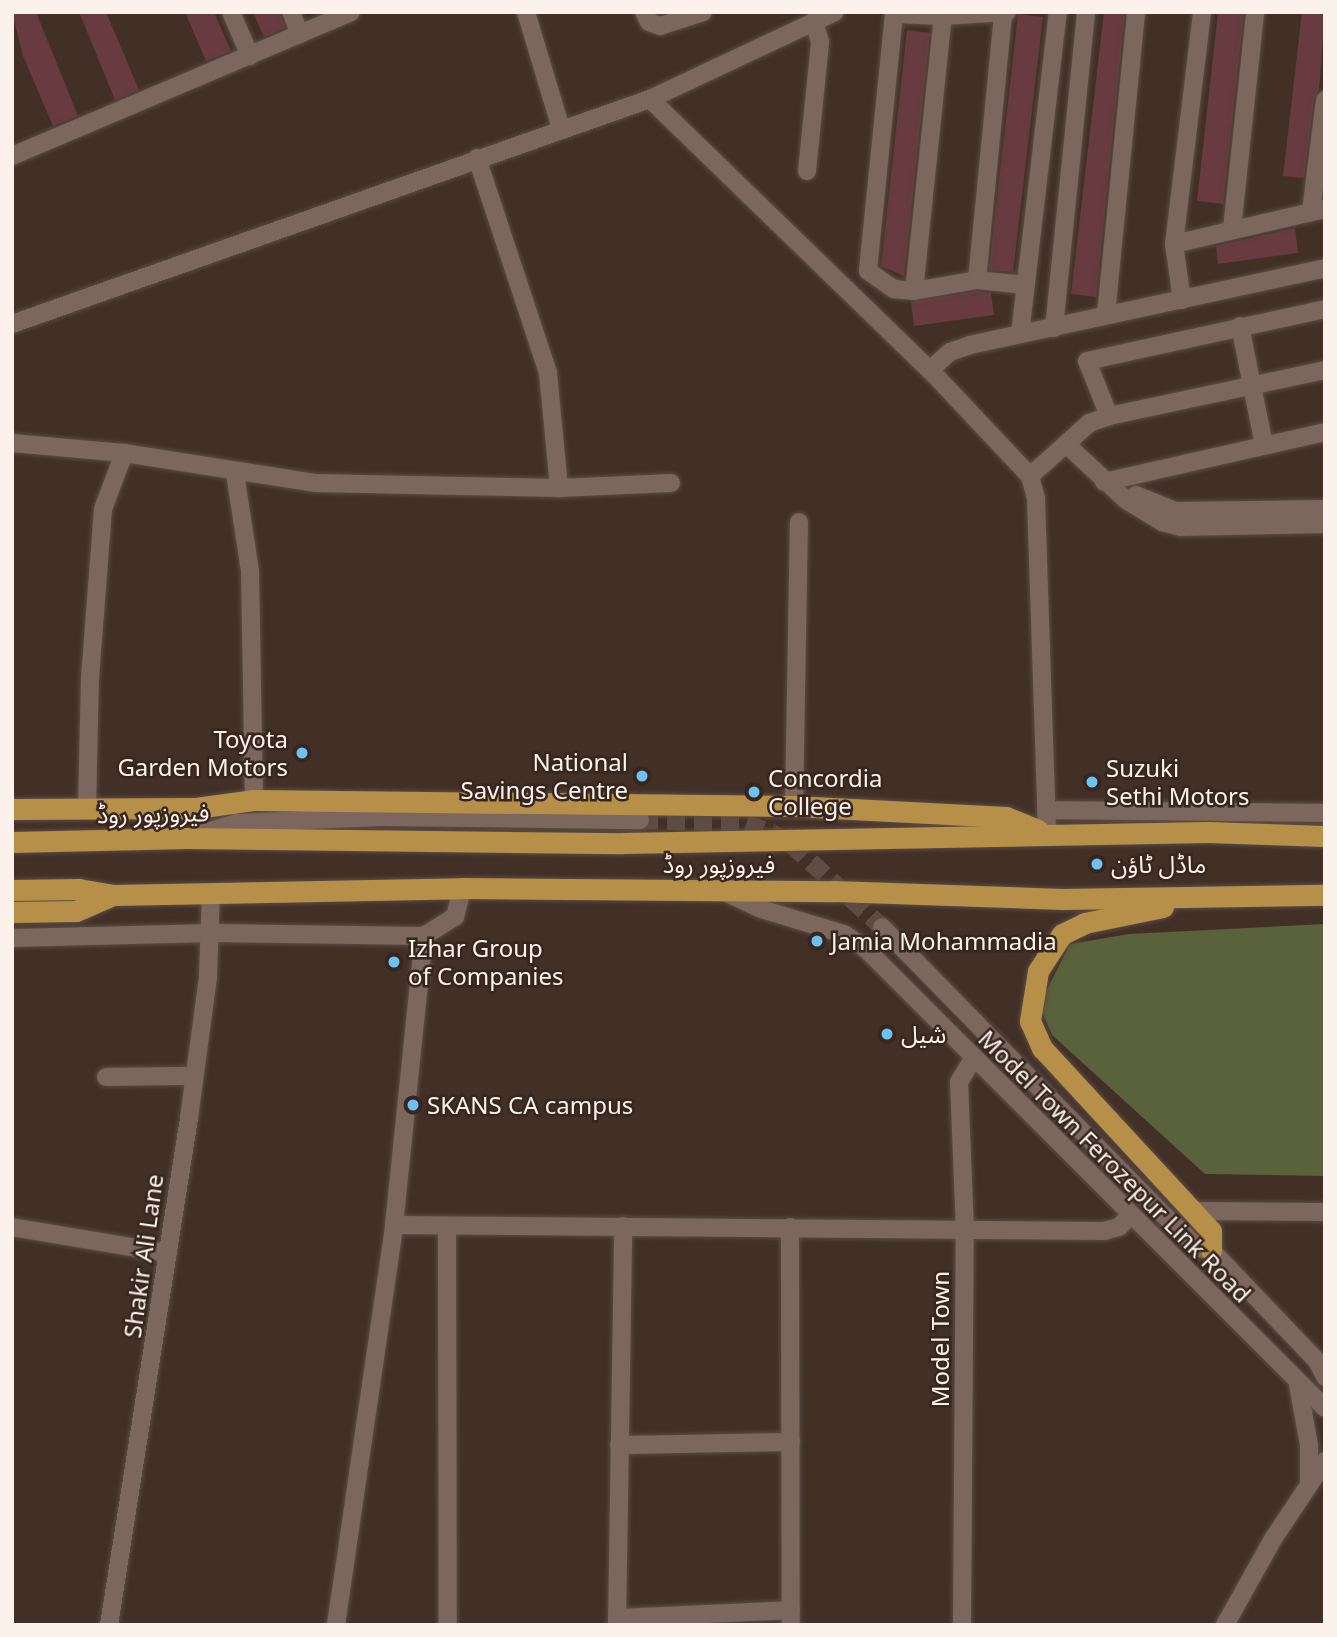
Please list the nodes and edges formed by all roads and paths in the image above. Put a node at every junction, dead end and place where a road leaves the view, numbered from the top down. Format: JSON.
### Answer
{"nodes":[{"id":1,"x":231,"y":12,"type":"edge"},
{"id":2,"x":291,"y":12,"type":"edge"},
{"id":3,"x":526,"y":12,"type":"edge"},
{"id":4,"x":644,"y":12,"type":"edge"},
{"id":5,"x":703,"y":12,"type":"edge"},
{"id":6,"x":835,"y":12,"type":"edge"},
{"id":7,"x":1058,"y":12,"type":"edge"},
{"id":8,"x":1086,"y":12,"type":"edge"},
{"id":9,"x":1136,"y":12,"type":"edge"},
{"id":10,"x":1202,"y":12,"type":"edge"},
{"id":11,"x":1255,"y":12,"type":"edge"},
{"id":12,"x":349,"y":13,"type":"edge"},
{"id":13,"x":1005,"y":13,"type":"edge"},
{"id":14,"x":943,"y":14,"type":"edge"},
{"id":15,"x":814,"y":21,"type":"junction"},
{"id":16,"x":300,"y":34,"type":"junction"},
{"id":17,"x":250,"y":57,"type":"junction"},
{"id":18,"x":650,"y":99,"type":"junction"},
{"id":19,"x":1325,"y":100,"type":"edge"},
{"id":20,"x":561,"y":129,"type":"junction"},
{"id":21,"x":12,"y":156,"type":"edge"},
{"id":22,"x":477,"y":158,"type":"junction"},
{"id":23,"x":807,"y":171,"type":"dead end"},
{"id":24,"x":1318,"y":211,"type":"edge"},
{"id":25,"x":1232,"y":229,"type":"junction"},
{"id":26,"x":1174,"y":244,"type":"junction"},
{"id":27,"x":1325,"y":268,"type":"edge"},
{"id":28,"x":977,"y":281,"type":"junction"},
{"id":29,"x":1026,"y":285,"type":"junction"},
{"id":30,"x":914,"y":291,"type":"junction"},
{"id":31,"x":1182,"y":300,"type":"junction"},
{"id":32,"x":1325,"y":309,"type":"edge"},
{"id":33,"x":1106,"y":314,"type":"junction"},
{"id":34,"x":12,"y":324,"type":"edge"},
{"id":35,"x":1240,"y":326,"type":"junction"},
{"id":36,"x":1055,"y":328,"type":"junction"},
{"id":37,"x":1020,"y":334,"type":"junction"},
{"id":38,"x":930,"y":370,"type":"junction"},
{"id":39,"x":1325,"y":370,"type":"edge"},
{"id":40,"x":1251,"y":385,"type":"junction"},
{"id":41,"x":1110,"y":416,"type":"junction"},
{"id":42,"x":1325,"y":432,"type":"edge"},
{"id":43,"x":1303,"y":437,"type":"junction"},
{"id":44,"x":12,"y":443,"type":"edge"},
{"id":45,"x":1066,"y":444,"type":"junction"},
{"id":46,"x":1264,"y":445,"type":"junction"},
{"id":47,"x":1325,"y":445,"type":"edge"},
{"id":48,"x":124,"y":453,"type":"junction"},
{"id":49,"x":235,"y":473,"type":"junction"},
{"id":50,"x":1030,"y":475,"type":"junction"},
{"id":51,"x":1124,"y":475,"type":"junction"},
{"id":52,"x":1104,"y":482,"type":"junction"},
{"id":53,"x":671,"y":483,"type":"dead end"},
{"id":54,"x":559,"y":488,"type":"junction"},
{"id":55,"x":1325,"y":509,"type":"edge"},
{"id":56,"x":799,"y":522,"type":"dead end"},
{"id":57,"x":1325,"y":524,"type":"edge"},
{"id":58,"x":254,"y":800,"type":"junction"},
{"id":59,"x":794,"y":806,"type":"junction"},
{"id":60,"x":196,"y":808,"type":"junction"},
{"id":61,"x":12,"y":809,"type":"edge"},
{"id":62,"x":87,"y":809,"type":"junction"},
{"id":63,"x":1046,"y":810,"type":"junction"},
{"id":64,"x":1325,"y":813,"type":"edge"},
{"id":65,"x":381,"y":817,"type":"junction"},
{"id":66,"x":640,"y":820,"type":"tunnel mouth"},
{"id":67,"x":1047,"y":833,"type":"junction"},
{"id":68,"x":1325,"y":836,"type":"edge"},
{"id":69,"x":187,"y":838,"type":"junction"},
{"id":70,"x":14,"y":842,"type":"edge"},
{"id":71,"x":462,"y":888,"type":"junction"},
{"id":72,"x":12,"y":890,"type":"edge"},
{"id":73,"x":719,"y":890,"type":"junction"},
{"id":74,"x":211,"y":893,"type":"junction"},
{"id":75,"x":113,"y":895,"type":"junction"},
{"id":76,"x":1325,"y":895,"type":"edge"},
{"id":77,"x":1220,"y":896,"type":"junction"},
{"id":78,"x":12,"y":912,"type":"edge"},
{"id":79,"x":882,"y":927,"type":"tunnel mouth"},
{"id":80,"x":212,"y":933,"type":"junction"},
{"id":81,"x":424,"y":936,"type":"junction"},
{"id":82,"x":12,"y":938,"type":"edge"},
{"id":83,"x":973,"y":1059,"type":"junction"},
{"id":84,"x":194,"y":1076,"type":"junction"},
{"id":85,"x":106,"y":1077,"type":"dead end"},
{"id":86,"x":1193,"y":1211,"type":"junction"},
{"id":87,"x":1325,"y":1212,"type":"edge"},
{"id":88,"x":1131,"y":1215,"type":"junction"},
{"id":89,"x":394,"y":1225,"type":"junction"},
{"id":90,"x":623,"y":1226,"type":"junction"},
{"id":91,"x":12,"y":1227,"type":"edge"},
{"id":92,"x":790,"y":1227,"type":"junction"},
{"id":93,"x":447,"y":1228,"type":"junction"},
{"id":94,"x":965,"y":1231,"type":"junction"},
{"id":95,"x":1211,"y":1250,"type":"junction"},
{"id":96,"x":168,"y":1253,"type":"junction"},
{"id":97,"x":1322,"y":1367,"type":"edge"},
{"id":98,"x":1298,"y":1385,"type":"junction"},
{"id":99,"x":1325,"y":1408,"type":"edge"},
{"id":100,"x":791,"y":1442,"type":"junction"},
{"id":101,"x":619,"y":1445,"type":"junction"},
{"id":102,"x":1325,"y":1461,"type":"edge"},
{"id":103,"x":1309,"y":1484,"type":"junction"},
{"id":104,"x":791,"y":1617,"type":"edge"},
{"id":105,"x":617,"y":1621,"type":"edge"},
{"id":106,"x":109,"y":1625,"type":"edge"},
{"id":107,"x":336,"y":1625,"type":"edge"},
{"id":108,"x":448,"y":1625,"type":"edge"},
{"id":109,"x":962,"y":1625,"type":"edge"},
{"id":110,"x":1225,"y":1625,"type":"edge"}],
"edges":[{"from":1,"to":17,"type":"street"},
{"from":2,"to":16,"type":"street"},
{"from":3,"to":20,"type":"street"},
{"from":4,"to":5,"type":"street"},
{"from":6,"to":15,"type":"street"},
{"from":7,"to":29,"type":"street"},
{"from":8,"to":36,"type":"street"},
{"from":9,"to":33,"type":"street"},
{"from":10,"to":26,"type":"street"},
{"from":11,"to":25,"type":"street"},
{"from":12,"to":16,"type":"street"},
{"from":13,"to":14,"type":"street"},
{"from":13,"to":28,"type":"street"},
{"from":14,"to":30,"type":"street"},
{"from":14,"to":30,"type":"street"},
{"from":15,"to":18,"type":"street"},
{"from":15,"to":23,"type":"street"},
{"from":16,"to":17,"type":"street"},
{"from":17,"to":21,"type":"street"},
{"from":18,"to":20,"type":"street"},
{"from":18,"to":38,"type":"street"},
{"from":19,"to":24,"type":"street"},
{"from":20,"to":22,"type":"street"},
{"from":22,"to":34,"type":"street"},
{"from":22,"to":54,"type":"street"},
{"from":24,"to":25,"type":"street"},
{"from":25,"to":26,"type":"street"},
{"from":26,"to":31,"type":"street"},
{"from":27,"to":31,"type":"street"},
{"from":28,"to":29,"type":"street"},
{"from":28,"to":30,"type":"street"},
{"from":29,"to":37,"type":"street"},
{"from":31,"to":33,"type":"street"},
{"from":32,"to":35,"type":"street"},
{"from":33,"to":36,"type":"street"},
{"from":35,"to":40,"type":"street"},
{"from":35,"to":41,"type":"street"},
{"from":36,"to":37,"type":"street"},
{"from":37,"to":38,"type":"street"},
{"from":38,"to":50,"type":"street"},
{"from":39,"to":40,"type":"street"},
{"from":40,"to":41,"type":"street"},
{"from":40,"to":46,"type":"street"},
{"from":41,"to":45,"type":"street"},
{"from":42,"to":43,"type":"street"},
{"from":43,"to":46,"type":"street"},
{"from":43,"to":47,"type":"street"},
{"from":44,"to":48,"type":"street"},
{"from":45,"to":50,"type":"street"},
{"from":45,"to":52,"type":"street"},
{"from":46,"to":51,"type":"street"},
{"from":48,"to":49,"type":"street"},
{"from":48,"to":62,"type":"street"},
{"from":49,"to":54,"type":"street"},
{"from":49,"to":58,"type":"street"},
{"from":50,"to":63,"type":"street"},
{"from":51,"to":52,"type":"street"},
{"from":51,"to":55,"type":"street"},
{"from":52,"to":57,"type":"street"},
{"from":53,"to":54,"type":"street"},
{"from":56,"to":59,"type":"street"},
{"from":58,"to":59,"type":"main road","name":"فیروزپور روڈ"},
{"from":58,"to":60,"type":"main road","name":"فیروزپور روڈ"},
{"from":59,"to":67,"type":"main road","name":"فیروزپور روڈ"},
{"from":60,"to":62,"type":"main road","name":"فیروزپور روڈ"},
{"from":60,"to":65,"type":"street"},
{"from":61,"to":62,"type":"main road","name":"فیروزپور روڈ"},
{"from":63,"to":64,"type":"street"},
{"from":63,"to":67,"type":"street"},
{"from":65,"to":66,"type":"street"},
{"from":65,"to":69,"type":"street"},
{"from":67,"to":68,"type":"main road","name":"فیروزپور روڈ"},
{"from":67,"to":69,"type":"main road","name":"فیروزپور روڈ"},
{"from":69,"to":70,"type":"main road","name":"فیروزپور روڈ"},
{"from":71,"to":73,"type":"main road","name":"فیروزپور روڈ"},
{"from":71,"to":74,"type":"main road","name":"فیروزپور روڈ"},
{"from":71,"to":81,"type":"street"},
{"from":72,"to":75,"type":"main road","name":"فیروزپور روڈ"},
{"from":73,"to":77,"type":"main road","name":"فیروزپور روڈ"},
{"from":73,"to":83,"type":"street","name":"Model Town Ferozepur Link Road"},
{"from":74,"to":75,"type":"main road","name":"فیروزپور روڈ"},
{"from":74,"to":80,"type":"street","name":"Shakir Ali Lane"},
{"from":75,"to":78,"type":"main road","name":"فیروزپور روڈ"},
{"from":76,"to":77,"type":"main road","name":"فیروزپور روڈ"},
{"from":77,"to":86,"type":"main road"},
{"from":79,"to":95,"type":"street"},
{"from":80,"to":81,"type":"street"},
{"from":80,"to":82,"type":"street"},
{"from":80,"to":84,"type":"street","name":"Shakir Ali Lane"},
{"from":81,"to":89,"type":"street"},
{"from":83,"to":88,"type":"street","name":"Model Town Ferozepur Link Road"},
{"from":83,"to":94,"type":"street","name":"Model Town"},
{"from":84,"to":85,"type":"street"},
{"from":84,"to":96,"type":"street","name":"Shakir Ali Lane"},
{"from":86,"to":87,"type":"street"},
{"from":86,"to":95,"type":"main road"},
{"from":88,"to":94,"type":"street"},
{"from":88,"to":98,"type":"street","name":"Model Town Ferozepur Link Road"},
{"from":89,"to":93,"type":"street"},
{"from":89,"to":107,"type":"street"},
{"from":90,"to":92,"type":"street"},
{"from":90,"to":93,"type":"street"},
{"from":90,"to":101,"type":"street"},
{"from":91,"to":96,"type":"street"},
{"from":92,"to":94,"type":"street"},
{"from":92,"to":100,"type":"street"},
{"from":93,"to":108,"type":"street"},
{"from":94,"to":109,"type":"street","name":"Model Town"},
{"from":95,"to":97,"type":"street"},
{"from":96,"to":106,"type":"street","name":"Shakir Ali Lane"},
{"from":98,"to":99,"type":"street","name":"Model Town Ferozepur Link Road"},
{"from":98,"to":103,"type":"street"},
{"from":100,"to":101,"type":"street"},
{"from":100,"to":104,"type":"street"},
{"from":101,"to":105,"type":"street"},
{"from":102,"to":103,"type":"street"},
{"from":103,"to":110,"type":"street"},
{"from":104,"to":105,"type":"street"}]}
